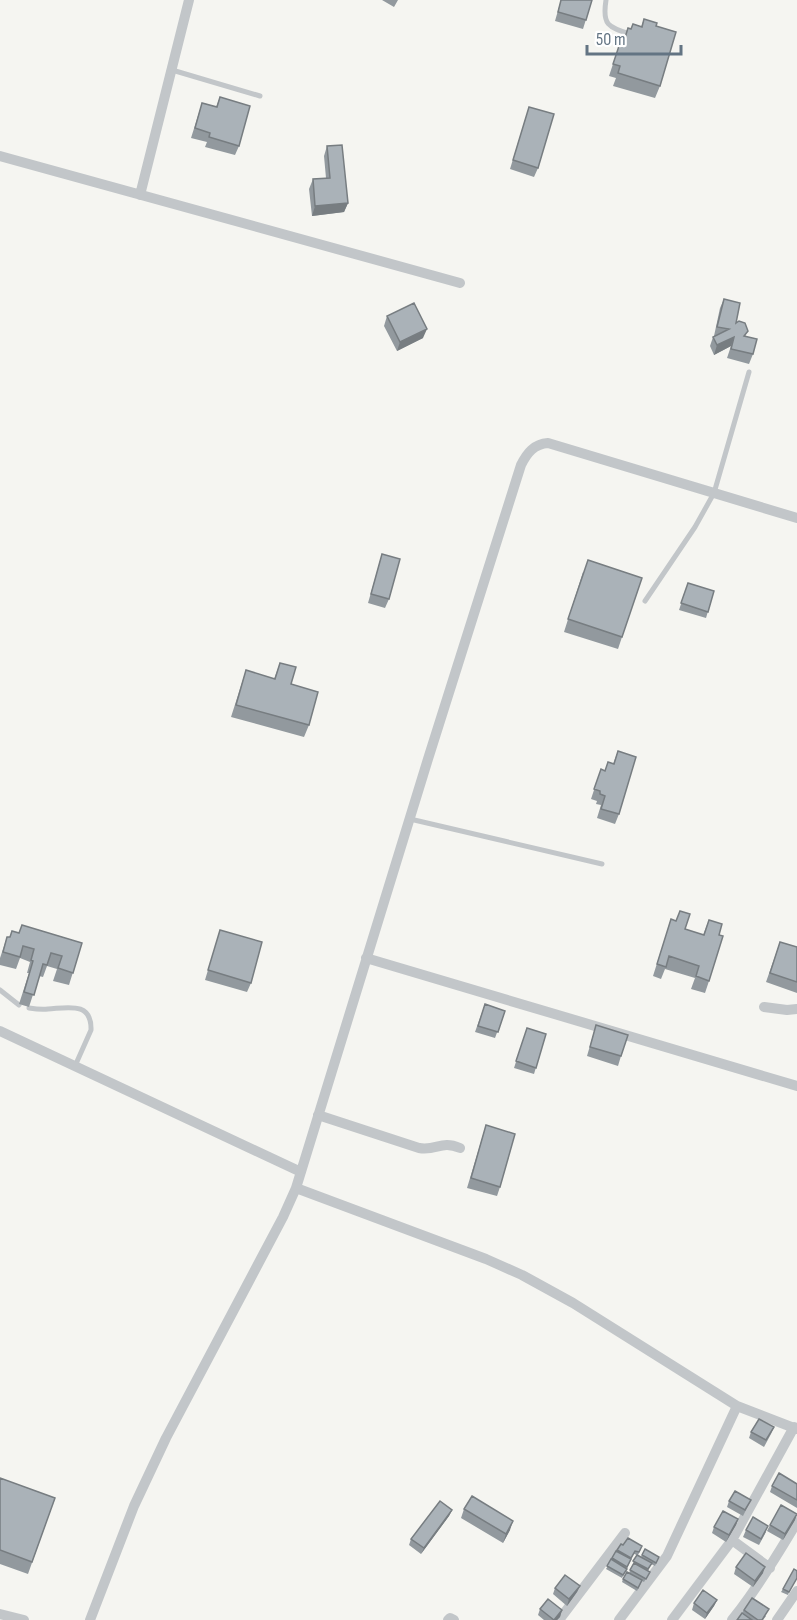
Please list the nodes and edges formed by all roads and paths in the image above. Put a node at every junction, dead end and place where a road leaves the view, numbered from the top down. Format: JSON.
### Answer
{"nodes":[{"id":1,"x":189,"y":0,"type":"edge"},
{"id":2,"x":606,"y":0,"type":"edge"},
{"id":3,"x":630,"y":34,"type":"edge"},
{"id":4,"x":172,"y":70,"type":"junction"},
{"id":5,"x":260,"y":96,"type":"dead end"},
{"id":6,"x":0,"y":156,"type":"edge"},
{"id":7,"x":140,"y":195,"type":"junction"},
{"id":8,"x":460,"y":284,"type":"dead end"},
{"id":9,"x":749,"y":372,"type":"dead end"},
{"id":10,"x":714,"y":493,"type":"junction"},
{"id":11,"x":797,"y":518,"type":"edge"},
{"id":12,"x":645,"y":601,"type":"dead end"},
{"id":13,"x":410,"y":819,"type":"junction"},
{"id":14,"x":602,"y":864,"type":"dead end"},
{"id":15,"x":366,"y":958,"type":"junction"},
{"id":16,"x":0,"y":990,"type":"edge"},
{"id":17,"x":19,"y":1005,"type":"dead end"},
{"id":18,"x":764,"y":1007,"type":"dead end"},
{"id":19,"x":29,"y":1008,"type":"edge"},
{"id":20,"x":797,"y":1009,"type":"edge"},
{"id":21,"x":0,"y":1031,"type":"edge"},
{"id":22,"x":75,"y":1066,"type":"junction"},
{"id":23,"x":797,"y":1086,"type":"edge"},
{"id":24,"x":318,"y":1115,"type":"junction"},
{"id":25,"x":460,"y":1148,"type":"dead end"},
{"id":26,"x":301,"y":1172,"type":"junction"},
{"id":27,"x":296,"y":1188,"type":"junction"},
{"id":28,"x":737,"y":1406,"type":"junction"},
{"id":29,"x":796,"y":1428,"type":"edge"},
{"id":30,"x":797,"y":1522,"type":"edge"},
{"id":31,"x":625,"y":1533,"type":"dead end"},
{"id":32,"x":732,"y":1540,"type":"junction"},
{"id":33,"x":770,"y":1568,"type":"junction"},
{"id":34,"x":797,"y":1591,"type":"edge"},
{"id":35,"x":0,"y":1614,"type":"edge"},
{"id":36,"x":24,"y":1620,"type":"edge"},
{"id":37,"x":90,"y":1620,"type":"edge"},
{"id":38,"x":448,"y":1620,"type":"edge"},
{"id":39,"x":454,"y":1620,"type":"edge"},
{"id":40,"x":559,"y":1620,"type":"edge"},
{"id":41,"x":620,"y":1620,"type":"edge"},
{"id":42,"x":672,"y":1620,"type":"edge"},
{"id":43,"x":732,"y":1620,"type":"edge"},
{"id":44,"x":777,"y":1620,"type":"edge"}],
"edges":[{"from":1,"to":4,"type":"street"},
{"from":2,"to":3,"type":"lane"},
{"from":4,"to":5,"type":"lane"},
{"from":4,"to":7,"type":"street"},
{"from":6,"to":7,"type":"street"},
{"from":7,"to":8,"type":"street"},
{"from":9,"to":10,"type":"lane"},
{"from":10,"to":11,"type":"street"},
{"from":10,"to":12,"type":"lane"},
{"from":10,"to":13,"type":"street"},
{"from":13,"to":14,"type":"lane"},
{"from":13,"to":15,"type":"street"},
{"from":15,"to":23,"type":"street"},
{"from":15,"to":24,"type":"street"},
{"from":16,"to":17,"type":"lane"},
{"from":18,"to":20,"type":"street"},
{"from":19,"to":22,"type":"lane"},
{"from":21,"to":22,"type":"street"},
{"from":22,"to":26,"type":"street"},
{"from":24,"to":25,"type":"street"},
{"from":24,"to":26,"type":"street"},
{"from":26,"to":27,"type":"street"},
{"from":27,"to":28,"type":"street"},
{"from":27,"to":37,"type":"street"},
{"from":28,"to":29,"type":"street"},
{"from":28,"to":41,"type":"street"},
{"from":29,"to":32,"type":"street"},
{"from":30,"to":33,"type":"street"},
{"from":31,"to":40,"type":"street"},
{"from":32,"to":33,"type":"street"},
{"from":32,"to":42,"type":"street"},
{"from":33,"to":43,"type":"street"},
{"from":34,"to":44,"type":"street"},
{"from":35,"to":36,"type":"street"},
{"from":38,"to":39,"type":"street"}]}
